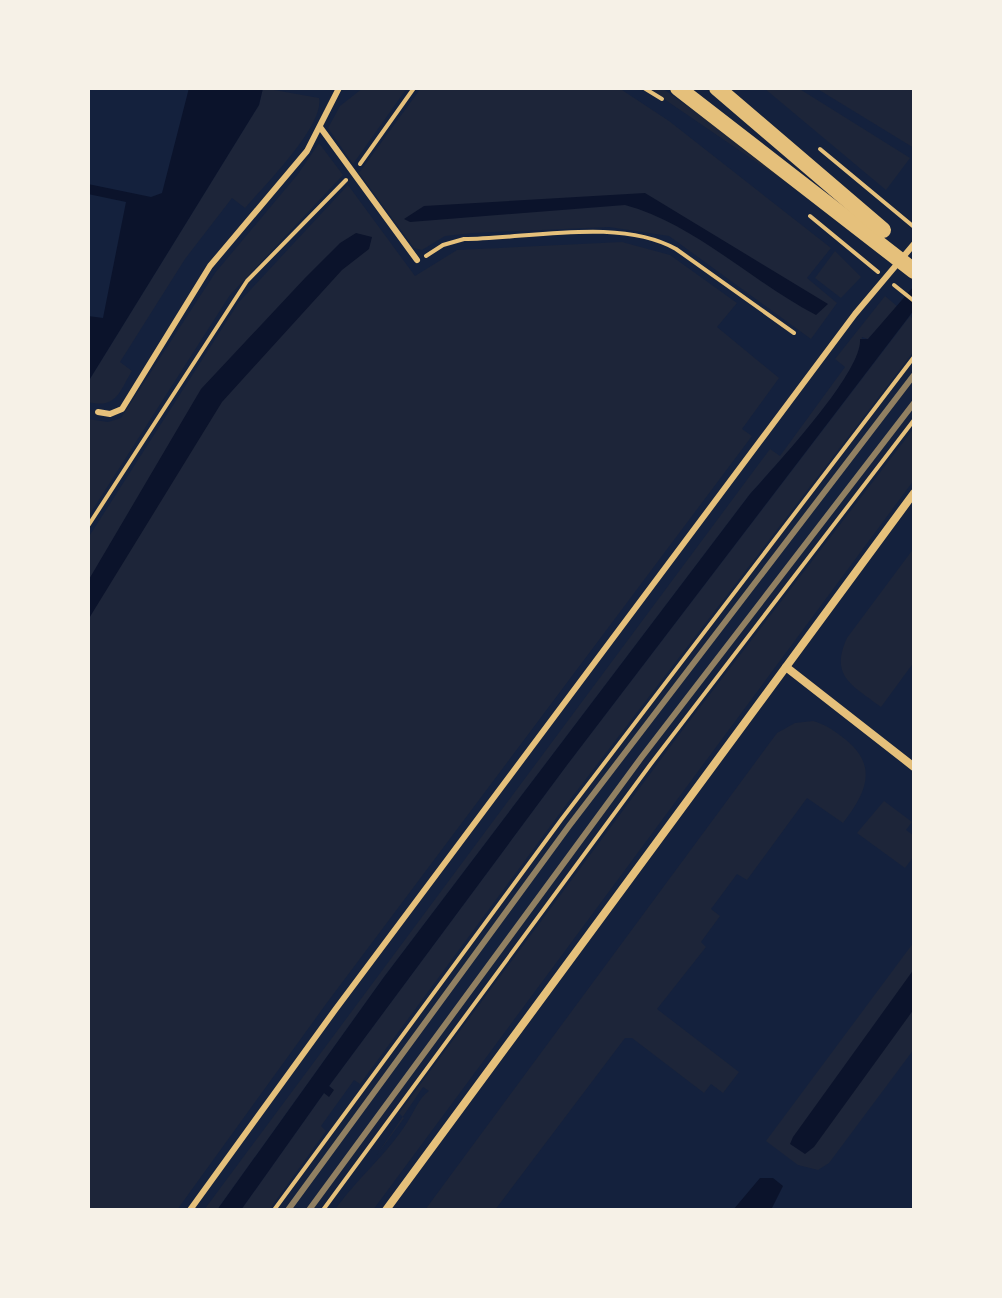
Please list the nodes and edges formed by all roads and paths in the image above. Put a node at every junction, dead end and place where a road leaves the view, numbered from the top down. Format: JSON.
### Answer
{"nodes":[{"id":1,"x":339,"y":88,"type":"edge"},
{"id":2,"x":414,"y":88,"type":"edge"},
{"id":3,"x":678,"y":88,"type":"edge"},
{"id":4,"x":717,"y":88,"type":"edge"},
{"id":5,"x":320,"y":127,"type":"junction"},
{"id":6,"x":351,"y":174,"type":"junction"},
{"id":7,"x":894,"y":210,"type":"dead end"},
{"id":8,"x":914,"y":227,"type":"edge"},
{"id":9,"x":877,"y":233,"type":"junction"},
{"id":10,"x":914,"y":244,"type":"edge"},
{"id":11,"x":914,"y":256,"type":"edge"},
{"id":12,"x":417,"y":260,"type":"joint"},
{"id":13,"x":914,"y":271,"type":"edge"},
{"id":14,"x":794,"y":333,"type":"dead end"},
{"id":15,"x":914,"y":357,"type":"edge"},
{"id":16,"x":98,"y":412,"type":"dead end"},
{"id":17,"x":914,"y":420,"type":"edge"},
{"id":18,"x":914,"y":493,"type":"edge"},
{"id":19,"x":88,"y":526,"type":"edge"},
{"id":20,"x":786,"y":667,"type":"junction"},
{"id":21,"x":914,"y":767,"type":"edge"},
{"id":22,"x":190,"y":1210,"type":"edge"},
{"id":23,"x":274,"y":1210,"type":"edge"},
{"id":24,"x":323,"y":1210,"type":"edge"},
{"id":25,"x":386,"y":1210,"type":"edge"}],
"edges":[{"from":1,"to":5,"type":"lane"},
{"from":2,"to":6,"type":"path"},
{"from":3,"to":9,"type":"main road"},
{"from":4,"to":9,"type":"main road"},
{"from":5,"to":6,"type":"lane"},
{"from":5,"to":16,"type":"lane"},
{"from":6,"to":12,"type":"lane"},
{"from":6,"to":19,"type":"path"},
{"from":7,"to":8,"type":"path"},
{"from":9,"to":11,"type":"main road"},
{"from":9,"to":13,"type":"main road"},
{"from":10,"to":22,"type":"lane"},
{"from":12,"to":14,"type":"path"},
{"from":15,"to":23,"type":"path"},
{"from":17,"to":24,"type":"path"},
{"from":18,"to":20,"type":"street"},
{"from":20,"to":21,"type":"street"},
{"from":20,"to":25,"type":"street"}]}
